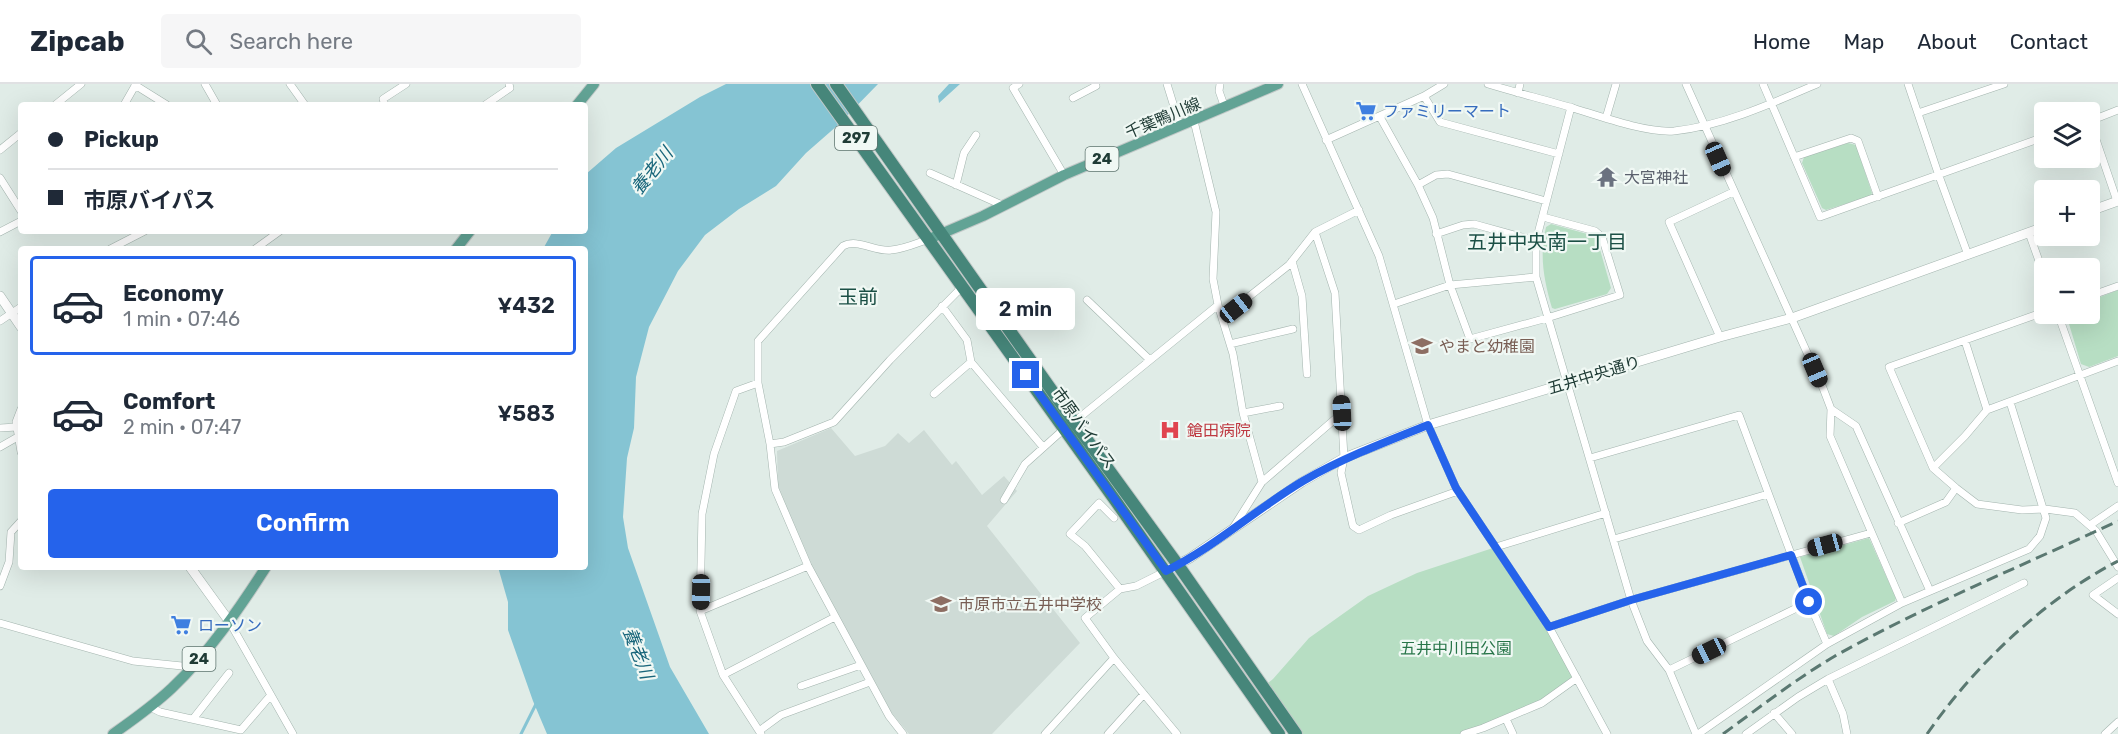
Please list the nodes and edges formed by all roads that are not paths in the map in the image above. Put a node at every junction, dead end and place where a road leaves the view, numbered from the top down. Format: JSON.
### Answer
{"nodes":[{"id":1,"x":81,"y":84,"type":"edge"},
{"id":2,"x":126,"y":84,"type":"edge"},
{"id":3,"x":205,"y":84,"type":"edge"},
{"id":4,"x":290,"y":84,"type":"edge"},
{"id":5,"x":406,"y":84,"type":"edge"},
{"id":6,"x":509,"y":84,"type":"edge"},
{"id":7,"x":594,"y":84,"type":"edge"},
{"id":8,"x":817,"y":84,"type":"edge"},
{"id":9,"x":837,"y":84,"type":"edge"},
{"id":10,"x":1019,"y":84,"type":"edge"},
{"id":11,"x":1095,"y":84,"type":"edge"},
{"id":12,"x":1167,"y":84,"type":"edge"},
{"id":13,"x":1220,"y":84,"type":"edge"},
{"id":14,"x":1278,"y":84,"type":"edge"},
{"id":15,"x":1302,"y":84,"type":"edge"},
{"id":16,"x":1444,"y":84,"type":"edge"},
{"id":17,"x":1488,"y":84,"type":"edge"},
{"id":18,"x":1520,"y":84,"type":"edge"},
{"id":19,"x":1616,"y":84,"type":"edge"},
{"id":20,"x":1686,"y":84,"type":"edge"},
{"id":21,"x":1763,"y":84,"type":"edge"},
{"id":22,"x":1817,"y":84,"type":"edge"},
{"id":23,"x":1908,"y":84,"type":"edge"},
{"id":24,"x":2004,"y":84,"type":"edge"},
{"id":25,"x":134,"y":87,"type":"edge"},
{"id":26,"x":1518,"y":93,"type":"junction"},
{"id":27,"x":1424,"y":96,"type":"junction"},
{"id":28,"x":1073,"y":98,"type":"dead end"},
{"id":29,"x":59,"y":102,"type":"edge"},
{"id":30,"x":126,"y":102,"type":"edge"},
{"id":31,"x":162,"y":102,"type":"edge"},
{"id":32,"x":215,"y":102,"type":"edge"},
{"id":33,"x":303,"y":102,"type":"edge"},
{"id":34,"x":384,"y":102,"type":"edge"},
{"id":35,"x":489,"y":102,"type":"edge"},
{"id":36,"x":579,"y":102,"type":"edge"},
{"id":37,"x":1771,"y":103,"type":"junction"},
{"id":38,"x":1571,"y":107,"type":"junction"},
{"id":39,"x":1225,"y":108,"type":"junction"},
{"id":40,"x":2118,"y":110,"type":"edge"},
{"id":41,"x":1918,"y":113,"type":"junction"},
{"id":42,"x":1380,"y":117,"type":"junction"},
{"id":43,"x":2100,"y":117,"type":"edge"},
{"id":44,"x":1606,"y":118,"type":"junction"},
{"id":45,"x":1194,"y":121,"type":"junction"},
{"id":46,"x":1180,"y":126,"type":"junction"},
{"id":47,"x":1704,"y":126,"type":"junction"},
{"id":48,"x":18,"y":135,"type":"edge"},
{"id":49,"x":976,"y":135,"type":"dead end"},
{"id":50,"x":1326,"y":140,"type":"junction"},
{"id":51,"x":2034,"y":141,"type":"edge"},
{"id":52,"x":0,"y":150,"type":"edge"},
{"id":53,"x":2100,"y":150,"type":"edge"},
{"id":54,"x":1559,"y":154,"type":"junction"},
{"id":55,"x":1794,"y":157,"type":"junction"},
{"id":56,"x":930,"y":173,"type":"dead end"},
{"id":57,"x":1064,"y":175,"type":"junction"},
{"id":58,"x":1939,"y":176,"type":"junction"},
{"id":59,"x":0,"y":178,"type":"edge"},
{"id":60,"x":956,"y":185,"type":"junction"},
{"id":61,"x":1418,"y":185,"type":"junction"},
{"id":62,"x":1733,"y":192,"type":"junction"},
{"id":63,"x":1878,"y":197,"type":"junction"},
{"id":64,"x":1546,"y":201,"type":"junction"},
{"id":65,"x":2118,"y":201,"type":"edge"},
{"id":66,"x":18,"y":206,"type":"edge"},
{"id":67,"x":1002,"y":206,"type":"junction"},
{"id":68,"x":2100,"y":207,"type":"edge"},
{"id":69,"x":1359,"y":210,"type":"junction"},
{"id":70,"x":1542,"y":217,"type":"junction"},
{"id":71,"x":18,"y":223,"type":"edge"},
{"id":72,"x":2034,"y":231,"type":"edge"},
{"id":73,"x":0,"y":232,"type":"edge"},
{"id":74,"x":942,"y":232,"type":"junction"},
{"id":75,"x":1315,"y":232,"type":"junction"},
{"id":76,"x":2030,"y":233,"type":"junction"},
{"id":77,"x":139,"y":234,"type":"edge"},
{"id":78,"x":276,"y":234,"type":"edge"},
{"id":79,"x":468,"y":234,"type":"edge"},
{"id":80,"x":1436,"y":234,"type":"junction"},
{"id":81,"x":929,"y":239,"type":"junction"},
{"id":82,"x":1536,"y":241,"type":"junction"},
{"id":83,"x":116,"y":246,"type":"edge"},
{"id":84,"x":259,"y":246,"type":"edge"},
{"id":85,"x":458,"y":246,"type":"edge"},
{"id":86,"x":1968,"y":255,"type":"junction"},
{"id":87,"x":2038,"y":258,"type":"edge"},
{"id":88,"x":1292,"y":261,"type":"junction"},
{"id":89,"x":1536,"y":277,"type":"junction"},
{"id":90,"x":1450,"y":285,"type":"junction"},
{"id":91,"x":963,"y":286,"type":"junction"},
{"id":92,"x":2118,"y":286,"type":"edge"},
{"id":93,"x":2100,"y":292,"type":"edge"},
{"id":94,"x":0,"y":296,"type":"edge"},
{"id":95,"x":1087,"y":300,"type":"dead end"},
{"id":96,"x":1394,"y":304,"type":"junction"},
{"id":97,"x":1218,"y":305,"type":"junction"},
{"id":98,"x":942,"y":306,"type":"junction"},
{"id":99,"x":18,"y":309,"type":"edge"},
{"id":100,"x":12,"y":313,"type":"junction"},
{"id":101,"x":2034,"y":316,"type":"edge"},
{"id":102,"x":1222,"y":318,"type":"junction"},
{"id":103,"x":1547,"y":318,"type":"junction"},
{"id":104,"x":1792,"y":318,"type":"junction"},
{"id":105,"x":0,"y":321,"type":"edge"},
{"id":106,"x":18,"y":322,"type":"edge"},
{"id":107,"x":2062,"y":324,"type":"edge"},
{"id":108,"x":1293,"y":329,"type":"dead end"},
{"id":109,"x":1720,"y":337,"type":"junction"},
{"id":110,"x":1965,"y":341,"type":"junction"},
{"id":111,"x":1230,"y":344,"type":"junction"},
{"id":112,"x":1150,"y":360,"type":"junction"},
{"id":113,"x":2118,"y":361,"type":"edge"},
{"id":114,"x":971,"y":362,"type":"junction"},
{"id":115,"x":1307,"y":374,"type":"dead end"},
{"id":116,"x":2079,"y":374,"type":"junction"},
{"id":117,"x":759,"y":383,"type":"junction"},
{"id":118,"x":1569,"y":383,"type":"junction"},
{"id":119,"x":934,"y":394,"type":"dead end"},
{"id":120,"x":2010,"y":402,"type":"junction"},
{"id":121,"x":1280,"y":406,"type":"dead end"},
{"id":122,"x":1831,"y":409,"type":"junction"},
{"id":123,"x":1987,"y":410,"type":"junction"},
{"id":124,"x":1243,"y":413,"type":"junction"},
{"id":125,"x":1342,"y":413,"type":"junction"},
{"id":126,"x":18,"y":417,"type":"edge"},
{"id":127,"x":1428,"y":425,"type":"junction"},
{"id":128,"x":1069,"y":426,"type":"junction"},
{"id":129,"x":17,"y":427,"type":"joint"},
{"id":130,"x":0,"y":428,"type":"edge"},
{"id":131,"x":18,"y":436,"type":"edge"},
{"id":132,"x":770,"y":444,"type":"junction"},
{"id":133,"x":0,"y":447,"type":"edge"},
{"id":134,"x":1042,"y":447,"type":"junction"},
{"id":135,"x":1344,"y":458,"type":"junction"},
{"id":136,"x":1590,"y":458,"type":"junction"},
{"id":137,"x":1933,"y":468,"type":"junction"},
{"id":138,"x":1262,"y":483,"type":"junction"},
{"id":139,"x":2118,"y":483,"type":"edge"},
{"id":140,"x":1956,"y":488,"type":"junction"},
{"id":141,"x":1458,"y":491,"type":"junction"},
{"id":142,"x":1768,"y":494,"type":"junction"},
{"id":143,"x":1004,"y":500,"type":"dead end"},
{"id":144,"x":2118,"y":506,"type":"edge"},
{"id":145,"x":2045,"y":509,"type":"junction"},
{"id":146,"x":1606,"y":513,"type":"junction"},
{"id":147,"x":1114,"y":518,"type":"dead end"},
{"id":148,"x":1898,"y":523,"type":"junction"},
{"id":149,"x":18,"y":524,"type":"edge"},
{"id":150,"x":2090,"y":525,"type":"junction"},
{"id":151,"x":1233,"y":528,"type":"junction"},
{"id":152,"x":1871,"y":533,"type":"junction"},
{"id":153,"x":1614,"y":539,"type":"junction"},
{"id":154,"x":1496,"y":547,"type":"junction"},
{"id":155,"x":1791,"y":555,"type":"junction"},
{"id":156,"x":1178,"y":565,"type":"junction"},
{"id":157,"x":808,"y":566,"type":"junction"},
{"id":158,"x":2118,"y":567,"type":"edge"},
{"id":159,"x":192,"y":570,"type":"edge"},
{"id":160,"x":264,"y":570,"type":"edge"},
{"id":161,"x":1166,"y":571,"type":"junction"},
{"id":162,"x":2118,"y":578,"type":"edge"},
{"id":163,"x":2024,"y":583,"type":"dead end"},
{"id":164,"x":0,"y":586,"type":"edge"},
{"id":165,"x":1120,"y":589,"type":"junction"},
{"id":166,"x":1930,"y":591,"type":"junction"},
{"id":167,"x":1631,"y":600,"type":"junction"},
{"id":168,"x":1809,"y":602,"type":"junction"},
{"id":169,"x":1902,"y":603,"type":"junction"},
{"id":170,"x":700,"y":611,"type":"junction"},
{"id":171,"x":2118,"y":614,"type":"edge"},
{"id":172,"x":835,"y":617,"type":"junction"},
{"id":173,"x":229,"y":621,"type":"junction"},
{"id":174,"x":0,"y":623,"type":"edge"},
{"id":175,"x":1549,"y":627,"type":"junction"},
{"id":176,"x":1827,"y":644,"type":"junction"},
{"id":177,"x":1114,"y":658,"type":"junction"},
{"id":178,"x":861,"y":665,"type":"junction"},
{"id":179,"x":192,"y":667,"type":"junction"},
{"id":180,"x":1669,"y":670,"type":"junction"},
{"id":181,"x":229,"y":673,"type":"dead end"},
{"id":182,"x":723,"y":675,"type":"junction"},
{"id":183,"x":1577,"y":678,"type":"junction"},
{"id":184,"x":1828,"y":679,"type":"junction"},
{"id":185,"x":870,"y":682,"type":"junction"},
{"id":186,"x":801,"y":686,"type":"dead end"},
{"id":187,"x":1144,"y":694,"type":"junction"},
{"id":188,"x":270,"y":696,"type":"junction"},
{"id":189,"x":150,"y":707,"type":"junction"},
{"id":190,"x":1774,"y":713,"type":"junction"},
{"id":191,"x":193,"y":719,"type":"junction"},
{"id":192,"x":1506,"y":719,"type":"junction"},
{"id":193,"x":2118,"y":722,"type":"edge"},
{"id":194,"x":118,"y":732,"type":"edge"},
{"id":195,"x":760,"y":733,"type":"edge"},
{"id":196,"x":293,"y":734,"type":"edge"},
{"id":197,"x":903,"y":734,"type":"edge"},
{"id":198,"x":1046,"y":734,"type":"edge"},
{"id":199,"x":1108,"y":734,"type":"edge"},
{"id":200,"x":1177,"y":734,"type":"edge"},
{"id":201,"x":1279,"y":734,"type":"edge"},
{"id":202,"x":1296,"y":734,"type":"edge"},
{"id":203,"x":1464,"y":734,"type":"edge"},
{"id":204,"x":1513,"y":734,"type":"edge"},
{"id":205,"x":1607,"y":734,"type":"edge"},
{"id":206,"x":1697,"y":734,"type":"edge"},
{"id":207,"x":1746,"y":734,"type":"edge"},
{"id":208,"x":1792,"y":734,"type":"edge"},
{"id":209,"x":1847,"y":734,"type":"edge"},
{"id":210,"x":2105,"y":734,"type":"edge"}],
"edges":[{"from":1,"to":29,"type":"street"},
{"from":2,"to":25,"type":"street"},
{"from":3,"to":32,"type":"street"},
{"from":4,"to":33,"type":"street"},
{"from":5,"to":34,"type":"street"},
{"from":6,"to":35,"type":"street"},
{"from":7,"to":36,"type":"main road"},
{"from":8,"to":81,"type":"highway","name":"市原バイパス","number":"297"},
{"from":9,"to":74,"type":"highway","name":"市原バイパス","number":"297"},
{"from":10,"to":57,"type":"street"},
{"from":11,"to":28,"type":"street"},
{"from":12,"to":46,"type":"street"},
{"from":13,"to":39,"type":"street"},
{"from":14,"to":39,"type":"main road","name":"千葉鴨川線","number":"24"},
{"from":15,"to":50,"type":"street"},
{"from":16,"to":27,"type":"street"},
{"from":17,"to":26,"type":"street"},
{"from":18,"to":26,"type":"street"},
{"from":19,"to":44,"type":"street"},
{"from":20,"to":47,"type":"street"},
{"from":21,"to":37,"type":"street"},
{"from":22,"to":37,"type":"street"},
{"from":23,"to":41,"type":"street"},
{"from":24,"to":41,"type":"street"},
{"from":25,"to":30,"type":"street"},
{"from":25,"to":31,"type":"street"},
{"from":26,"to":38,"type":"street"},
{"from":27,"to":42,"type":"street"},
{"from":27,"to":54,"type":"street"},
{"from":37,"to":47,"type":"street"},
{"from":37,"to":55,"type":"street"},
{"from":38,"to":44,"type":"street"},
{"from":38,"to":54,"type":"street"},
{"from":39,"to":45,"type":"main road","name":"千葉鴨川線","number":"24"},
{"from":40,"to":43,"type":"street"},
{"from":41,"to":58,"type":"street"},
{"from":42,"to":50,"type":"street"},
{"from":42,"to":61,"type":"street"},
{"from":44,"to":47,"type":"street"},
{"from":45,"to":46,"type":"main road","name":"千葉鴨川線","number":"24"},
{"from":45,"to":97,"type":"street"},
{"from":46,"to":57,"type":"main road","name":"千葉鴨川線","number":"24"},
{"from":47,"to":62,"type":"street"},
{"from":48,"to":52,"type":"street"},
{"from":49,"to":60,"type":"street"},
{"from":50,"to":69,"type":"street"},
{"from":51,"to":58,"type":"street"},
{"from":53,"to":65,"type":"street"},
{"from":54,"to":64,"type":"street"},
{"from":55,"to":63,"type":"street"},
{"from":55,"to":63,"type":"street"},
{"from":56,"to":60,"type":"street"},
{"from":57,"to":67,"type":"main road","name":"千葉鴨川線","number":"24"},
{"from":58,"to":63,"type":"street"},
{"from":58,"to":86,"type":"street"},
{"from":59,"to":66,"type":"street"},
{"from":60,"to":67,"type":"street"},
{"from":61,"to":64,"type":"street"},
{"from":61,"to":80,"type":"street"},
{"from":62,"to":104,"type":"street"},
{"from":62,"to":109,"type":"street"},
{"from":64,"to":70,"type":"street"},
{"from":65,"to":68,"type":"street"},
{"from":67,"to":74,"type":"main road","name":"千葉鴨川線","number":"24"},
{"from":69,"to":75,"type":"street"},
{"from":69,"to":96,"type":"street"},
{"from":70,"to":82,"type":"street"},
{"from":70,"to":103,"type":"street"},
{"from":71,"to":73,"type":"street"},
{"from":72,"to":76,"type":"street","name":"五井中央通り"},
{"from":74,"to":81,"type":"main road","name":"千葉鴨川線","number":"24"},
{"from":74,"to":128,"type":"highway","name":"市原バイパス","number":"297"},
{"from":75,"to":88,"type":"street"},
{"from":75,"to":125,"type":"street"},
{"from":76,"to":86,"type":"street","name":"五井中央通り"},
{"from":76,"to":87,"type":"street"},
{"from":77,"to":83,"type":"street"},
{"from":78,"to":84,"type":"street"},
{"from":79,"to":85,"type":"main road"},
{"from":80,"to":82,"type":"street"},
{"from":80,"to":90,"type":"street"},
{"from":81,"to":91,"type":"highway","name":"市原バイパス","number":"297"},
{"from":81,"to":117,"type":"street"},
{"from":82,"to":89,"type":"street"},
{"from":86,"to":104,"type":"street","name":"五井中央通り"},
{"from":88,"to":102,"type":"street"},
{"from":88,"to":115,"type":"street"},
{"from":89,"to":90,"type":"street"},
{"from":89,"to":103,"type":"street"},
{"from":90,"to":96,"type":"street"},
{"from":90,"to":103,"type":"street"},
{"from":91,"to":98,"type":"street"},
{"from":91,"to":128,"type":"highway","name":"市原バイパス","number":"297"},
{"from":92,"to":93,"type":"street"},
{"from":94,"to":100,"type":"street"},
{"from":95,"to":112,"type":"street"},
{"from":96,"to":127,"type":"street"},
{"from":97,"to":102,"type":"street"},
{"from":97,"to":112,"type":"street"},
{"from":98,"to":114,"type":"street"},
{"from":98,"to":132,"type":"street"},
{"from":99,"to":100,"type":"street"},
{"from":100,"to":105,"type":"street"},
{"from":100,"to":106,"type":"street"},
{"from":101,"to":110,"type":"street"},
{"from":102,"to":111,"type":"street"},
{"from":103,"to":118,"type":"street"},
{"from":104,"to":109,"type":"street","name":"五井中央通り"},
{"from":104,"to":122,"type":"street"},
{"from":107,"to":116,"type":"street"},
{"from":108,"to":111,"type":"street"},
{"from":109,"to":118,"type":"street","name":"五井中央通り"},
{"from":110,"to":123,"type":"street"},
{"from":110,"to":137,"type":"street"},
{"from":111,"to":124,"type":"street"},
{"from":112,"to":128,"type":"street"},
{"from":113,"to":116,"type":"street"},
{"from":114,"to":119,"type":"street"},
{"from":114,"to":134,"type":"street"},
{"from":116,"to":120,"type":"street"},
{"from":116,"to":139,"type":"street"},
{"from":117,"to":132,"type":"street"},
{"from":117,"to":170,"type":"street"},
{"from":118,"to":127,"type":"street","name":"五井中央通り"},
{"from":118,"to":136,"type":"street"},
{"from":120,"to":123,"type":"street"},
{"from":120,"to":145,"type":"street"},
{"from":121,"to":124,"type":"street"},
{"from":122,"to":148,"type":"street"},
{"from":122,"to":152,"type":"street"},
{"from":123,"to":137,"type":"street"},
{"from":124,"to":138,"type":"street"},
{"from":125,"to":135,"type":"street"},
{"from":125,"to":138,"type":"street"},
{"from":126,"to":129,"type":"street"},
{"from":127,"to":135,"type":"street","name":"五井中央通り"},
{"from":127,"to":141,"type":"street"},
{"from":128,"to":134,"type":"street"},
{"from":128,"to":156,"type":"highway","name":"市原バイパス","number":"297"},
{"from":128,"to":161,"type":"highway","name":"市原バイパス","number":"297"},
{"from":129,"to":130,"type":"street"},
{"from":131,"to":133,"type":"street"},
{"from":132,"to":157,"type":"street"},
{"from":134,"to":143,"type":"street"},
{"from":135,"to":141,"type":"street"},
{"from":135,"to":151,"type":"street","name":"五井中央通り"},
{"from":136,"to":142,"type":"street"},
{"from":136,"to":146,"type":"street"},
{"from":137,"to":140,"type":"street"},
{"from":138,"to":151,"type":"street"},
{"from":140,"to":145,"type":"street"},
{"from":140,"to":148,"type":"street"},
{"from":141,"to":154,"type":"street"},
{"from":142,"to":153,"type":"street"},
{"from":142,"to":155,"type":"street"},
{"from":144,"to":150,"type":"street"},
{"from":145,"to":150,"type":"street"},
{"from":145,"to":166,"type":"street"},
{"from":146,"to":153,"type":"street"},
{"from":146,"to":154,"type":"street"},
{"from":147,"to":165,"type":"street"},
{"from":148,"to":166,"type":"street"},
{"from":149,"to":164,"type":"street"},
{"from":150,"to":158,"type":"street"},
{"from":151,"to":156,"type":"street","name":"五井中央通り"},
{"from":152,"to":155,"type":"street"},
{"from":152,"to":169,"type":"street"},
{"from":153,"to":167,"type":"street"},
{"from":154,"to":175,"type":"street"},
{"from":155,"to":167,"type":"street"},
{"from":155,"to":168,"type":"street"},
{"from":156,"to":161,"type":"street","name":"五井中央通り"},
{"from":156,"to":202,"type":"highway","name":"市原バイパス","number":"297"},
{"from":157,"to":170,"type":"street"},
{"from":157,"to":172,"type":"street"},
{"from":159,"to":173,"type":"street"},
{"from":160,"to":173,"type":"main road","number":"24"},
{"from":161,"to":165,"type":"street"},
{"from":161,"to":201,"type":"highway","name":"市原バイパス","number":"297"},
{"from":162,"to":171,"type":"street"},
{"from":163,"to":184,"type":"street"},
{"from":165,"to":177,"type":"street"},
{"from":166,"to":169,"type":"street"},
{"from":167,"to":175,"type":"street"},
{"from":167,"to":180,"type":"street"},
{"from":168,"to":176,"type":"street"},
{"from":168,"to":180,"type":"street"},
{"from":169,"to":176,"type":"street"},
{"from":170,"to":182,"type":"street"},
{"from":172,"to":178,"type":"street"},
{"from":172,"to":182,"type":"street"},
{"from":173,"to":179,"type":"main road","number":"24"},
{"from":173,"to":188,"type":"street"},
{"from":174,"to":179,"type":"street"},
{"from":175,"to":183,"type":"street"},
{"from":176,"to":206,"type":"street"},
{"from":177,"to":187,"type":"street"},
{"from":177,"to":198,"type":"street"},
{"from":178,"to":185,"type":"street"},
{"from":178,"to":186,"type":"street"},
{"from":179,"to":189,"type":"main road","number":"24"},
{"from":180,"to":206,"type":"street"},
{"from":181,"to":191,"type":"street"},
{"from":182,"to":195,"type":"street"},
{"from":183,"to":192,"type":"street"},
{"from":183,"to":205,"type":"street"},
{"from":184,"to":190,"type":"street"},
{"from":184,"to":209,"type":"street"},
{"from":185,"to":195,"type":"street"},
{"from":185,"to":197,"type":"street"},
{"from":187,"to":199,"type":"street"},
{"from":187,"to":200,"type":"street"},
{"from":188,"to":191,"type":"street"},
{"from":188,"to":196,"type":"street"},
{"from":189,"to":191,"type":"street"},
{"from":189,"to":194,"type":"main road","number":"24"},
{"from":190,"to":207,"type":"street"},
{"from":190,"to":208,"type":"street"},
{"from":192,"to":203,"type":"street"},
{"from":192,"to":204,"type":"street"},
{"from":193,"to":210,"type":"street"}]}
